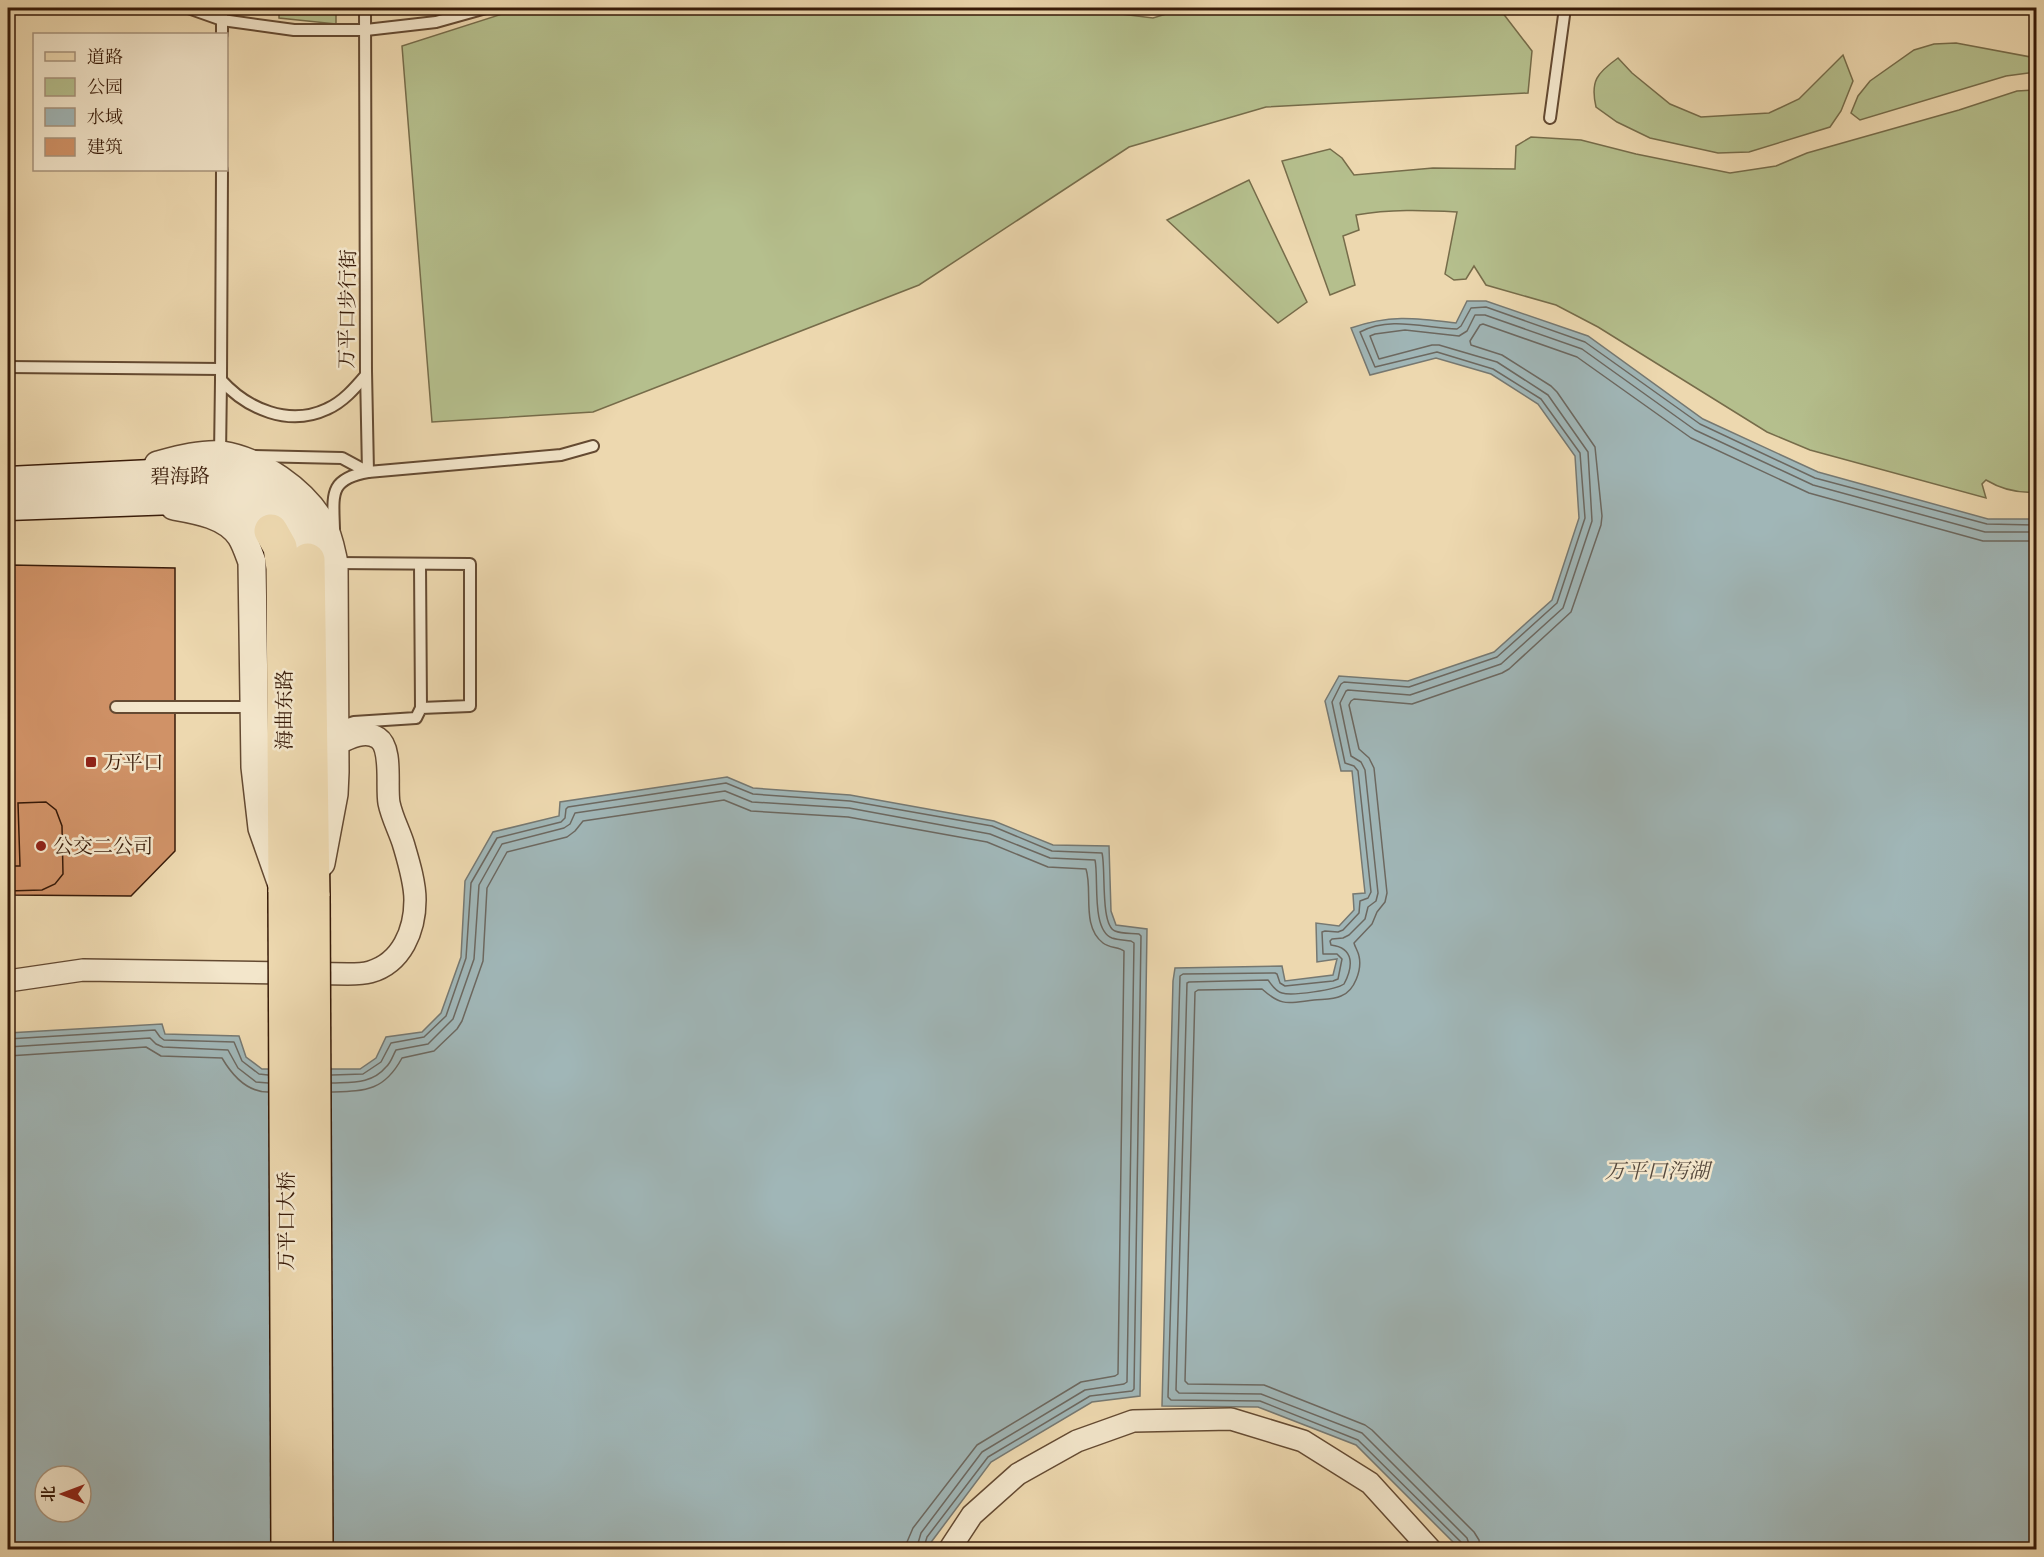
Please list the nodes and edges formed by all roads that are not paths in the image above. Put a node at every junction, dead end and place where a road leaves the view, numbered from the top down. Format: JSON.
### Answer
{"nodes":[{"id":1,"x":188,"y":8,"type":"edge"},
{"id":2,"x":222,"y":8,"type":"edge"},
{"id":3,"x":365,"y":8,"type":"edge"},
{"id":4,"x":486,"y":8,"type":"edge"},
{"id":5,"x":1565,"y":8,"type":"edge"},
{"id":6,"x":222,"y":20,"type":"junction"},
{"id":7,"x":366,"y":30,"type":"junction"},
{"id":8,"x":222,"y":33,"type":"edge"},
{"id":9,"x":1550,"y":118,"type":"dead end"},
{"id":10,"x":222,"y":171,"type":"edge"},
{"id":11,"x":8,"y":367,"type":"edge"},
{"id":12,"x":366,"y":368,"type":"junction"},
{"id":13,"x":221,"y":374,"type":"junction"},
{"id":14,"x":593,"y":446,"type":"dead end"},
{"id":15,"x":220,"y":455,"type":"junction"},
{"id":16,"x":368,"y":472,"type":"junction"},
{"id":17,"x":114,"y":478,"type":"junction"},
{"id":18,"x":8,"y":482,"type":"edge"},
{"id":19,"x":143,"y":501,"type":"junction"},
{"id":20,"x":8,"y":505,"type":"edge"},
{"id":21,"x":271,"y":531,"type":"joint"},
{"id":22,"x":321,"y":562,"type":"junction"},
{"id":23,"x":420,"y":565,"type":"junction"},
{"id":24,"x":116,"y":707,"type":"dead end"},
{"id":25,"x":255,"y":707,"type":"junction"},
{"id":26,"x":421,"y":708,"type":"junction"},
{"id":27,"x":335,"y":736,"type":"junction"},
{"id":28,"x":299,"y":894,"type":"junction"},
{"id":29,"x":8,"y":981,"type":"edge"},
{"id":30,"x":288,"y":1550,"type":"edge"},
{"id":31,"x":316,"y":1550,"type":"edge"},
{"id":32,"x":950,"y":1550,"type":"edge"},
{"id":33,"x":1431,"y":1550,"type":"edge"}],
"edges":[{"from":1,"to":6,"type":"lane"},
{"from":2,"to":6,"type":"lane"},
{"from":3,"to":7,"type":"lane","name":"万平口步行街"},
{"from":4,"to":7,"type":"lane"},
{"from":5,"to":9,"type":"lane"},
{"from":6,"to":7,"type":"lane"},
{"from":6,"to":8,"type":"lane"},
{"from":7,"to":12,"type":"lane","name":"万平口步行街"},
{"from":10,"to":13,"type":"lane"},
{"from":11,"to":13,"type":"lane"},
{"from":12,"to":13,"type":"lane","name":"万平口步行街"},
{"from":12,"to":16,"type":"lane"},
{"from":13,"to":15,"type":"lane"},
{"from":14,"to":16,"type":"lane"},
{"from":15,"to":16,"type":"lane"},
{"from":15,"to":17,"type":"street"},
{"from":15,"to":22,"type":"street"},
{"from":16,"to":22,"type":"lane"},
{"from":17,"to":18,"type":"main road","name":"碧海路"},
{"from":17,"to":22,"type":"main road","name":"碧海路"},
{"from":19,"to":20,"type":"main road","name":"碧海路"},
{"from":19,"to":21,"type":"main road","name":"碧海路"},
{"from":19,"to":25,"type":"street"},
{"from":21,"to":28,"type":"main road","name":"海曲东路"},
{"from":22,"to":23,"type":"lane"},
{"from":22,"to":27,"type":"street"},
{"from":22,"to":28,"type":"main road","name":"海曲东路"},
{"from":23,"to":26,"type":"lane"},
{"from":23,"to":26,"type":"lane"},
{"from":24,"to":25,"type":"lane"},
{"from":25,"to":28,"type":"street"},
{"from":26,"to":27,"type":"lane"},
{"from":27,"to":28,"type":"street"},
{"from":27,"to":29,"type":"street"},
{"from":28,"to":30,"type":"main road","name":"万平口大桥","bridge":true},
{"from":28,"to":31,"type":"main road","name":"万平口大桥","bridge":true},
{"from":32,"to":33,"type":"street"}]}
